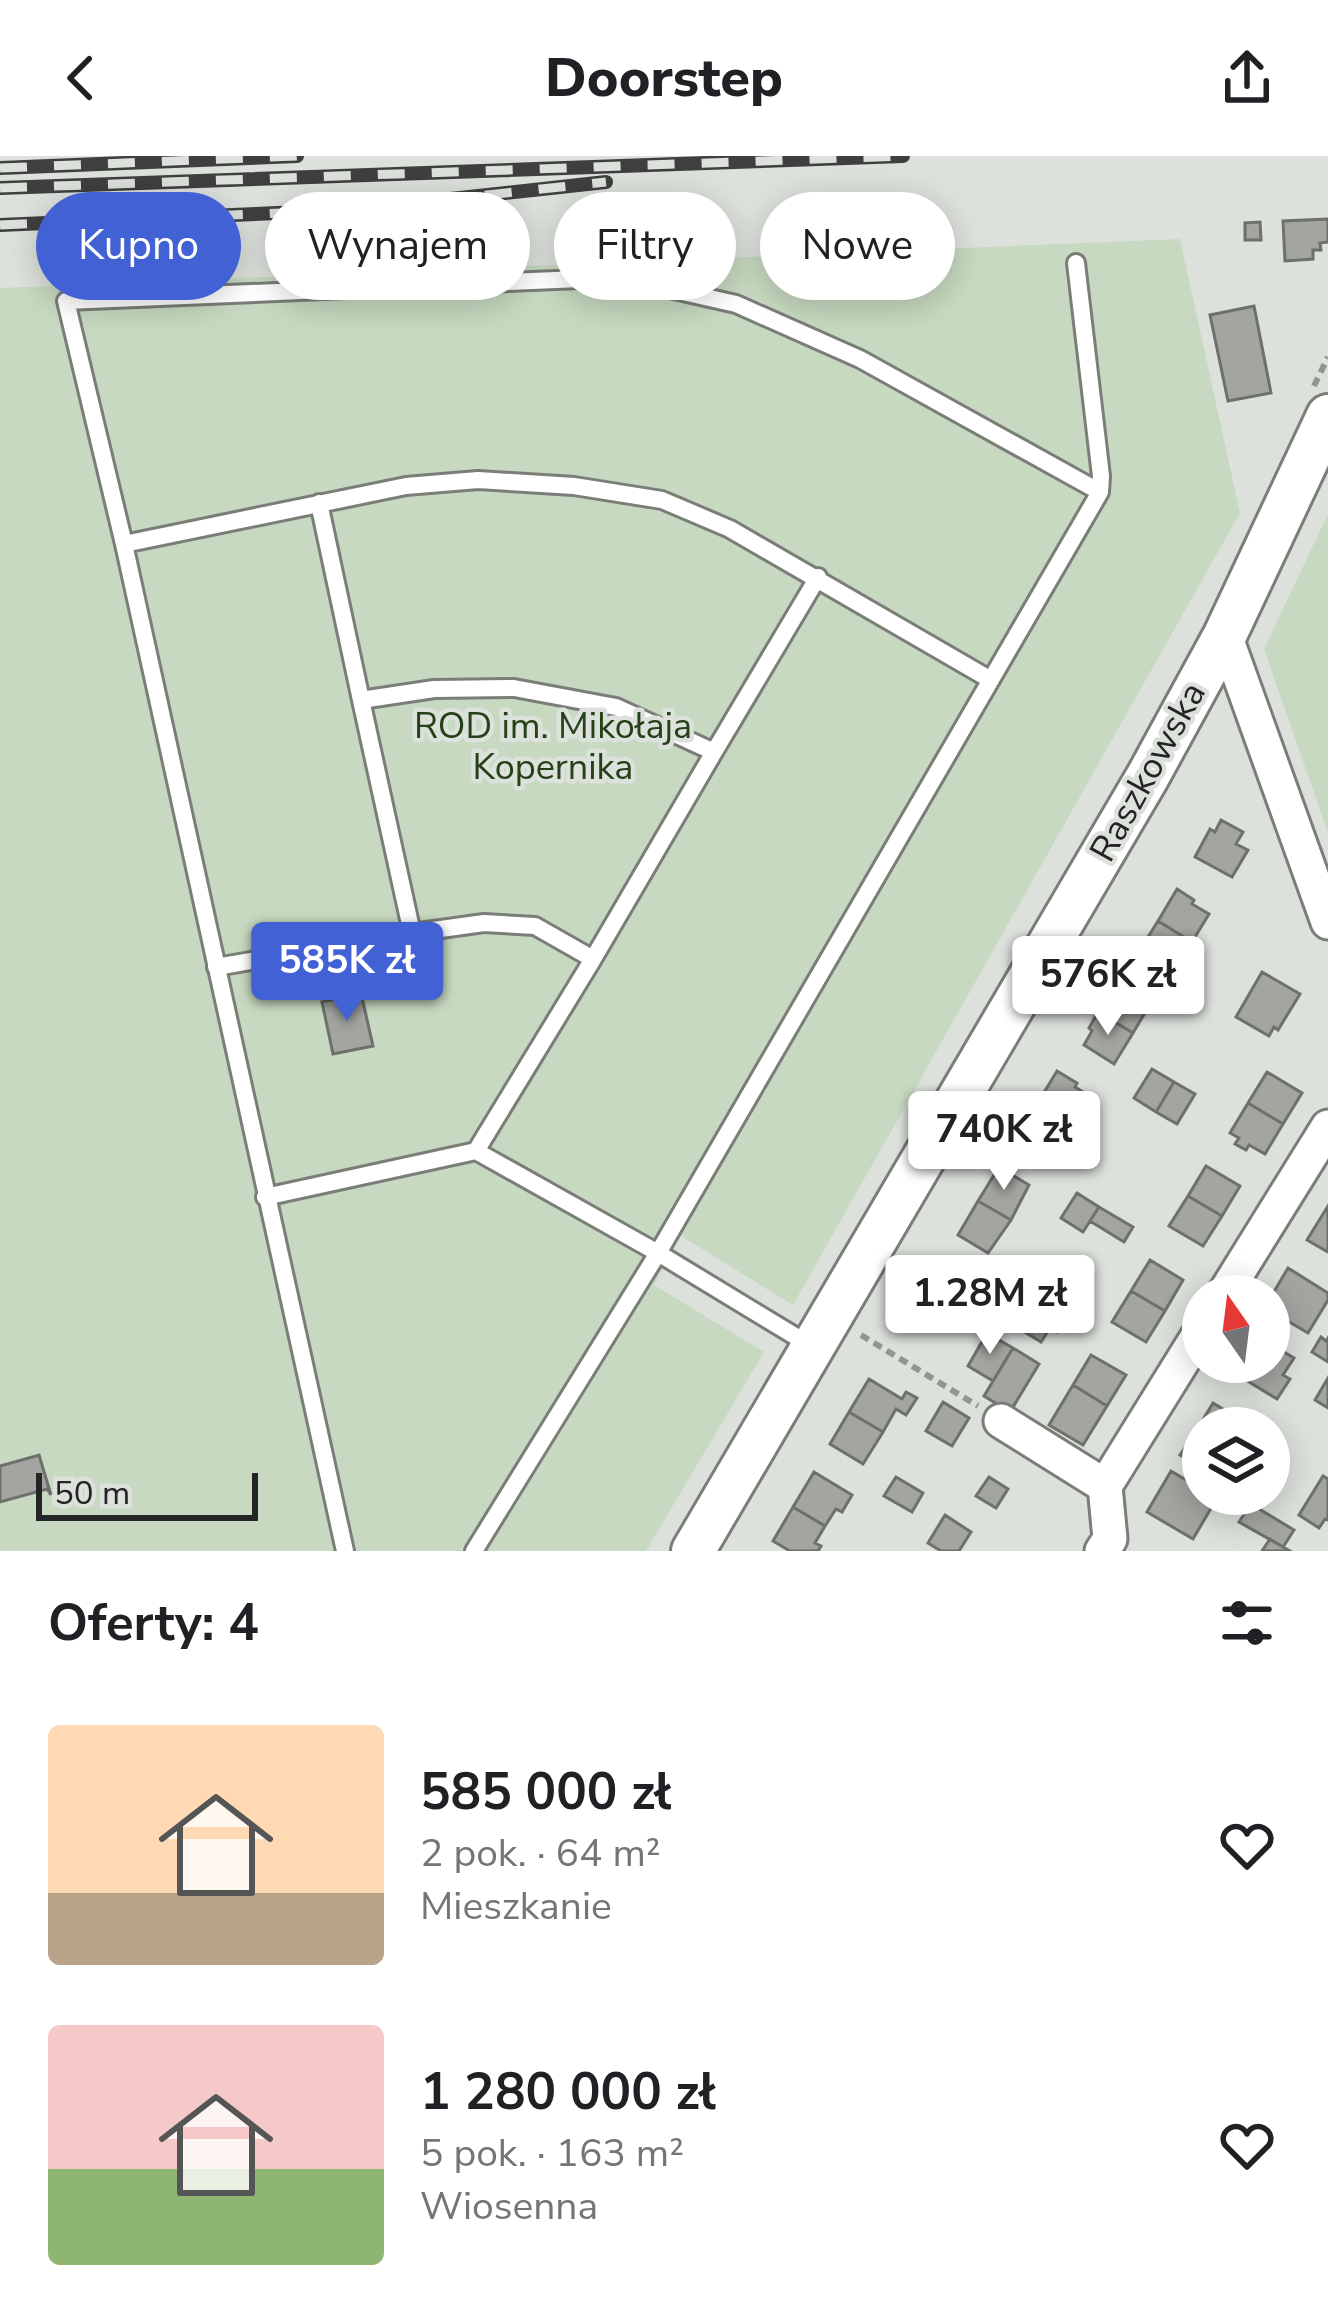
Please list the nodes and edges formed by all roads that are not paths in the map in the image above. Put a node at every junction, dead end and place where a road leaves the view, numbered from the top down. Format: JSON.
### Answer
{"nodes":[{"id":1,"x":1076,"y":263,"type":"dead end"},
{"id":2,"x":1328,"y":416,"type":"edge"},
{"id":3,"x":1100,"y":492,"type":"junction"},
{"id":4,"x":319,"y":503,"type":"junction"},
{"id":5,"x":124,"y":544,"type":"junction"},
{"id":6,"x":818,"y":578,"type":"junction"},
{"id":7,"x":1225,"y":634,"type":"junction"},
{"id":8,"x":991,"y":680,"type":"junction"},
{"id":9,"x":361,"y":700,"type":"junction"},
{"id":10,"x":714,"y":752,"type":"junction"},
{"id":11,"x":1328,"y":922,"type":"edge"},
{"id":12,"x":412,"y":933,"type":"junction"},
{"id":13,"x":593,"y":958,"type":"junction"},
{"id":14,"x":216,"y":967,"type":"junction"},
{"id":15,"x":1328,"y":1127,"type":"edge"},
{"id":16,"x":476,"y":1151,"type":"junction"},
{"id":17,"x":266,"y":1197,"type":"junction"},
{"id":18,"x":658,"y":1252,"type":"junction"},
{"id":19,"x":1236,"y":1275,"type":"edge"},
{"id":20,"x":814,"y":1348,"type":"junction"},
{"id":21,"x":1182,"y":1362,"type":"edge"},
{"id":22,"x":1001,"y":1420,"type":"road end"},
{"id":23,"x":1105,"y":1486,"type":"junction"},
{"id":24,"x":1114,"y":1547,"type":"edge"},
{"id":25,"x":345,"y":1551,"type":"edge"},
{"id":26,"x":474,"y":1551,"type":"edge"},
{"id":27,"x":693,"y":1551,"type":"edge"}],
"edges":[{"from":1,"to":3,"type":"lane"},
{"from":2,"to":7,"type":"street","name":"Raszkowska"},
{"from":3,"to":5,"type":"lane"},
{"from":3,"to":8,"type":"lane"},
{"from":4,"to":5,"type":"lane"},
{"from":4,"to":6,"type":"lane"},
{"from":4,"to":9,"type":"lane"},
{"from":5,"to":14,"type":"lane"},
{"from":6,"to":8,"type":"lane"},
{"from":6,"to":10,"type":"lane"},
{"from":7,"to":11,"type":"street"},
{"from":7,"to":20,"type":"street","name":"Raszkowska"},
{"from":8,"to":18,"type":"lane"},
{"from":9,"to":10,"type":"lane"},
{"from":9,"to":12,"type":"lane"},
{"from":10,"to":13,"type":"lane"},
{"from":12,"to":13,"type":"lane"},
{"from":12,"to":14,"type":"lane"},
{"from":13,"to":16,"type":"lane"},
{"from":14,"to":17,"type":"lane"},
{"from":15,"to":19,"type":"street"},
{"from":16,"to":17,"type":"lane"},
{"from":16,"to":18,"type":"lane"},
{"from":17,"to":25,"type":"lane"},
{"from":18,"to":20,"type":"lane"},
{"from":18,"to":26,"type":"lane"},
{"from":20,"to":27,"type":"street","name":"Raszkowska"},
{"from":21,"to":23,"type":"street"},
{"from":22,"to":23,"type":"street"},
{"from":23,"to":24,"type":"street"}]}
